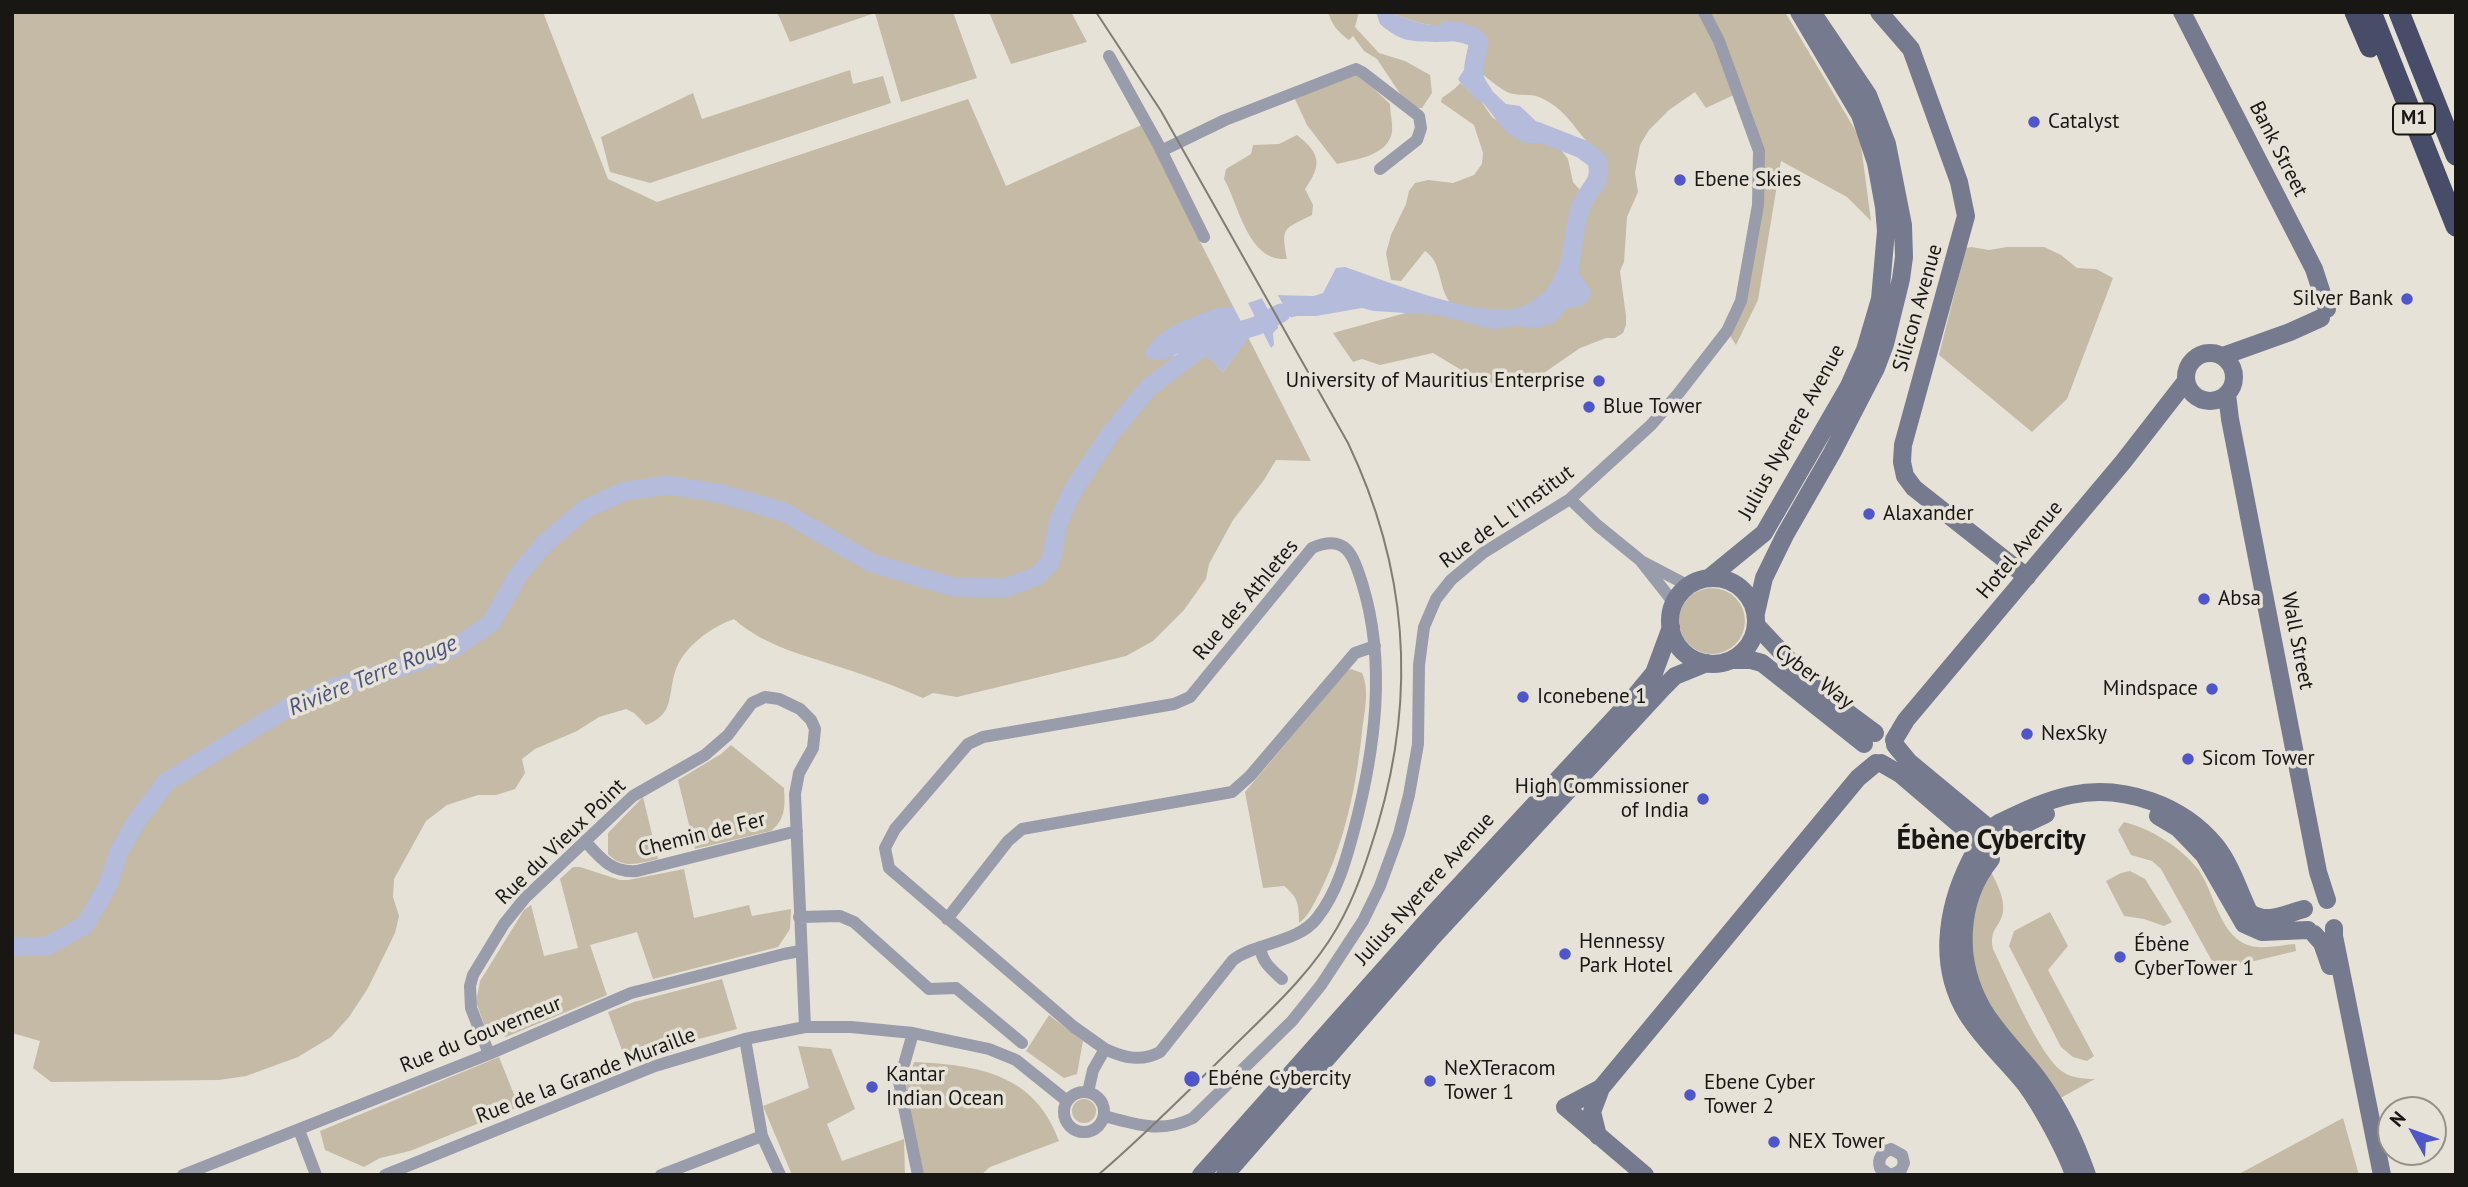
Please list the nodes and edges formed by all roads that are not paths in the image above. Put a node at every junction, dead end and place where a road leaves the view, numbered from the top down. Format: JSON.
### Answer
{"nodes":[{"id":1,"x":1704,"y":12,"type":"edge"},
{"id":2,"x":1799,"y":12,"type":"edge"},
{"id":3,"x":1812,"y":12,"type":"edge"},
{"id":4,"x":1820,"y":12,"type":"edge"},
{"id":5,"x":1879,"y":12,"type":"edge"},
{"id":6,"x":2182,"y":12,"type":"edge"},
{"id":7,"x":2355,"y":12,"type":"edge"},
{"id":8,"x":2371,"y":12,"type":"edge"},
{"id":9,"x":2399,"y":12,"type":"edge"},
{"id":10,"x":2410,"y":12,"type":"edge"},
{"id":11,"x":1825,"y":31,"type":"junction"},
{"id":12,"x":1109,"y":56,"type":"dead end"},
{"id":13,"x":2405,"y":98,"type":"junction"},
{"id":14,"x":2443,"y":122,"type":"junction"},
{"id":15,"x":1161,"y":151,"type":"junction"},
{"id":16,"x":2456,"y":155,"type":"edge"},
{"id":17,"x":1380,"y":169,"type":"dead end"},
{"id":18,"x":2456,"y":226,"type":"edge"},
{"id":19,"x":1204,"y":237,"type":"dead end"},
{"id":20,"x":2247,"y":347,"type":"junction"},
{"id":21,"x":2222,"y":356,"type":"junction"},
{"id":22,"x":2234,"y":374,"type":"junction"},
{"id":23,"x":2186,"y":381,"type":"junction"},
{"id":24,"x":2214,"y":398,"type":"junction"},
{"id":25,"x":2167,"y":407,"type":"junction"},
{"id":26,"x":1570,"y":499,"type":"junction"},
{"id":27,"x":1640,"y":560,"type":"junction"},
{"id":28,"x":2027,"y":577,"type":"junction"},
{"id":29,"x":1709,"y":578,"type":"junction"},
{"id":30,"x":1689,"y":586,"type":"junction"},
{"id":31,"x":1674,"y":603,"type":"junction"},
{"id":32,"x":1756,"y":619,"type":"junction"},
{"id":33,"x":1671,"y":627,"type":"junction"},
{"id":34,"x":1375,"y":646,"type":"junction"},
{"id":35,"x":1732,"y":660,"type":"junction"},
{"id":36,"x":1707,"y":663,"type":"junction"},
{"id":37,"x":1880,"y":747,"type":"junction"},
{"id":38,"x":797,"y":831,"type":"junction"},
{"id":39,"x":1989,"y":839,"type":"junction"},
{"id":40,"x":585,"y":841,"type":"junction"},
{"id":41,"x":2314,"y":903,"type":"junction"},
{"id":42,"x":800,"y":917,"type":"junction"},
{"id":43,"x":947,"y":919,"type":"junction"},
{"id":44,"x":2334,"y":928,"type":"junction"},
{"id":45,"x":2311,"y":932,"type":"junction"},
{"id":46,"x":1260,"y":947,"type":"junction"},
{"id":47,"x":800,"y":951,"type":"junction"},
{"id":48,"x":1282,"y":979,"type":"dead end"},
{"id":49,"x":805,"y":1027,"type":"junction"},
{"id":50,"x":913,"y":1033,"type":"junction"},
{"id":51,"x":745,"y":1039,"type":"junction"},
{"id":52,"x":1022,"y":1043,"type":"dead end"},
{"id":53,"x":1105,"y":1049,"type":"junction"},
{"id":54,"x":489,"y":1054,"type":"junction"},
{"id":55,"x":1601,"y":1088,"type":"junction"},
{"id":56,"x":1088,"y":1092,"type":"junction"},
{"id":57,"x":1067,"y":1101,"type":"junction"},
{"id":58,"x":1104,"y":1116,"type":"junction"},
{"id":59,"x":299,"y":1130,"type":"junction"},
{"id":60,"x":762,"y":1136,"type":"junction"},
{"id":61,"x":1598,"y":1136,"type":"junction"},
{"id":62,"x":183,"y":1175,"type":"edge"},
{"id":63,"x":316,"y":1175,"type":"edge"},
{"id":64,"x":385,"y":1175,"type":"edge"},
{"id":65,"x":661,"y":1175,"type":"edge"},
{"id":66,"x":780,"y":1175,"type":"edge"},
{"id":67,"x":918,"y":1175,"type":"edge"},
{"id":68,"x":1201,"y":1175,"type":"edge"},
{"id":69,"x":1225,"y":1175,"type":"edge"},
{"id":70,"x":1645,"y":1175,"type":"edge"},
{"id":71,"x":2074,"y":1175,"type":"edge"},
{"id":72,"x":2087,"y":1175,"type":"edge"},
{"id":73,"x":2374,"y":1175,"type":"edge"},
{"id":74,"x":2382,"y":1175,"type":"edge"}],
"edges":[{"from":1,"to":26,"type":"street","name":"Rue de L l'Institut"},
{"from":2,"to":29,"type":"street","name":"Julius Nyerere Avenue"},
{"from":3,"to":11,"type":"street"},
{"from":4,"to":11,"type":"street"},
{"from":5,"to":28,"type":"street","name":"Silicon Avenue"},
{"from":6,"to":20,"type":"street","name":"Bank Street"},
{"from":7,"to":13,"type":"highway"},
{"from":8,"to":13,"type":"highway","number":"M1"},
{"from":9,"to":14,"type":"highway","number":"M1"},
{"from":10,"to":14,"type":"highway"},
{"from":11,"to":32,"type":"street"},
{"from":12,"to":15,"type":"street"},
{"from":13,"to":18,"type":"highway","number":"M1"},
{"from":14,"to":16,"type":"highway","number":"M1"},
{"from":15,"to":17,"type":"street"},
{"from":15,"to":19,"type":"street"},
{"from":20,"to":21,"type":"street"},
{"from":20,"to":22,"type":"street"},
{"from":21,"to":22,"type":"street"},
{"from":21,"to":23,"type":"street"},
{"from":22,"to":24,"type":"street"},
{"from":23,"to":24,"type":"street"},
{"from":23,"to":25,"type":"street","name":"Hotel Avenue"},
{"from":24,"to":25,"type":"street"},
{"from":24,"to":41,"type":"street","name":"Wall Street"},
{"from":25,"to":28,"type":"street","name":"Hotel Avenue"},
{"from":26,"to":27,"type":"street"},
{"from":26,"to":58,"type":"street","name":"Rue de L l'Institut"},
{"from":27,"to":30,"type":"street"},
{"from":27,"to":31,"type":"street"},
{"from":28,"to":37,"type":"street","name":"Hotel Avenue"},
{"from":29,"to":30,"type":"street"},
{"from":29,"to":32,"type":"street"},
{"from":30,"to":31,"type":"street"},
{"from":31,"to":33,"type":"street"},
{"from":32,"to":35,"type":"street"},
{"from":32,"to":37,"type":"street","name":"Cyber Way"},
{"from":33,"to":36,"type":"street"},
{"from":33,"to":68,"type":"street","name":"Julius Nyerere Avenue"},
{"from":34,"to":43,"type":"street"},
{"from":34,"to":43,"type":"street","name":"Rue des Athletes"},
{"from":34,"to":46,"type":"street","name":"Rue des Athletes"},
{"from":35,"to":36,"type":"street"},
{"from":35,"to":37,"type":"street","name":"Cyber Way"},
{"from":36,"to":69,"type":"street","name":"Julius Nyerere Avenue"},
{"from":37,"to":39,"type":"street","name":"Cyber Way"},
{"from":37,"to":55,"type":"street","name":"Hotel Avenue"},
{"from":38,"to":40,"type":"street","name":"Chemin de Fer"},
{"from":38,"to":40,"type":"street","name":"Rue du Vieux Point"},
{"from":38,"to":42,"type":"street","name":"Rue du Vieux Point"},
{"from":39,"to":41,"type":"street"},
{"from":39,"to":45,"type":"street"},
{"from":39,"to":71,"type":"street"},
{"from":39,"to":72,"type":"street"},
{"from":40,"to":54,"type":"street","name":"Rue du Vieux Point"},
{"from":41,"to":44,"type":"street"},
{"from":41,"to":45,"type":"street"},
{"from":42,"to":47,"type":"street","name":"Rue du Vieux Point"},
{"from":42,"to":52,"type":"street"},
{"from":43,"to":53,"type":"street","name":"Rue des Athletes"},
{"from":44,"to":45,"type":"street"},
{"from":44,"to":74,"type":"street"},
{"from":45,"to":73,"type":"street"},
{"from":46,"to":48,"type":"street"},
{"from":46,"to":53,"type":"street","name":"Rue des Athletes"},
{"from":47,"to":49,"type":"street","name":"Rue du Vieux Point"},
{"from":47,"to":54,"type":"street","name":"Rue du Gouverneur"},
{"from":49,"to":50,"type":"street","name":"Rue de la Grande Muraille"},
{"from":49,"to":51,"type":"street","name":"Rue de la Grande Muraille"},
{"from":50,"to":57,"type":"street","name":"Rue de la Grande Muraille"},
{"from":50,"to":67,"type":"street"},
{"from":51,"to":60,"type":"street"},
{"from":51,"to":64,"type":"street","name":"Rue de la Grande Muraille"},
{"from":53,"to":56,"type":"street"},
{"from":54,"to":59,"type":"street","name":"Rue du Gouverneur"},
{"from":55,"to":61,"type":"street","name":"Hotel Avenue"},
{"from":55,"to":61,"type":"street","name":"Hotel Avenue"},
{"from":56,"to":57,"type":"street"},
{"from":56,"to":58,"type":"street"},
{"from":57,"to":58,"type":"street"},
{"from":59,"to":62,"type":"street","name":"Rue du Gouverneur"},
{"from":59,"to":63,"type":"street"},
{"from":60,"to":65,"type":"street"},
{"from":60,"to":66,"type":"street"},
{"from":61,"to":70,"type":"street"}]}
